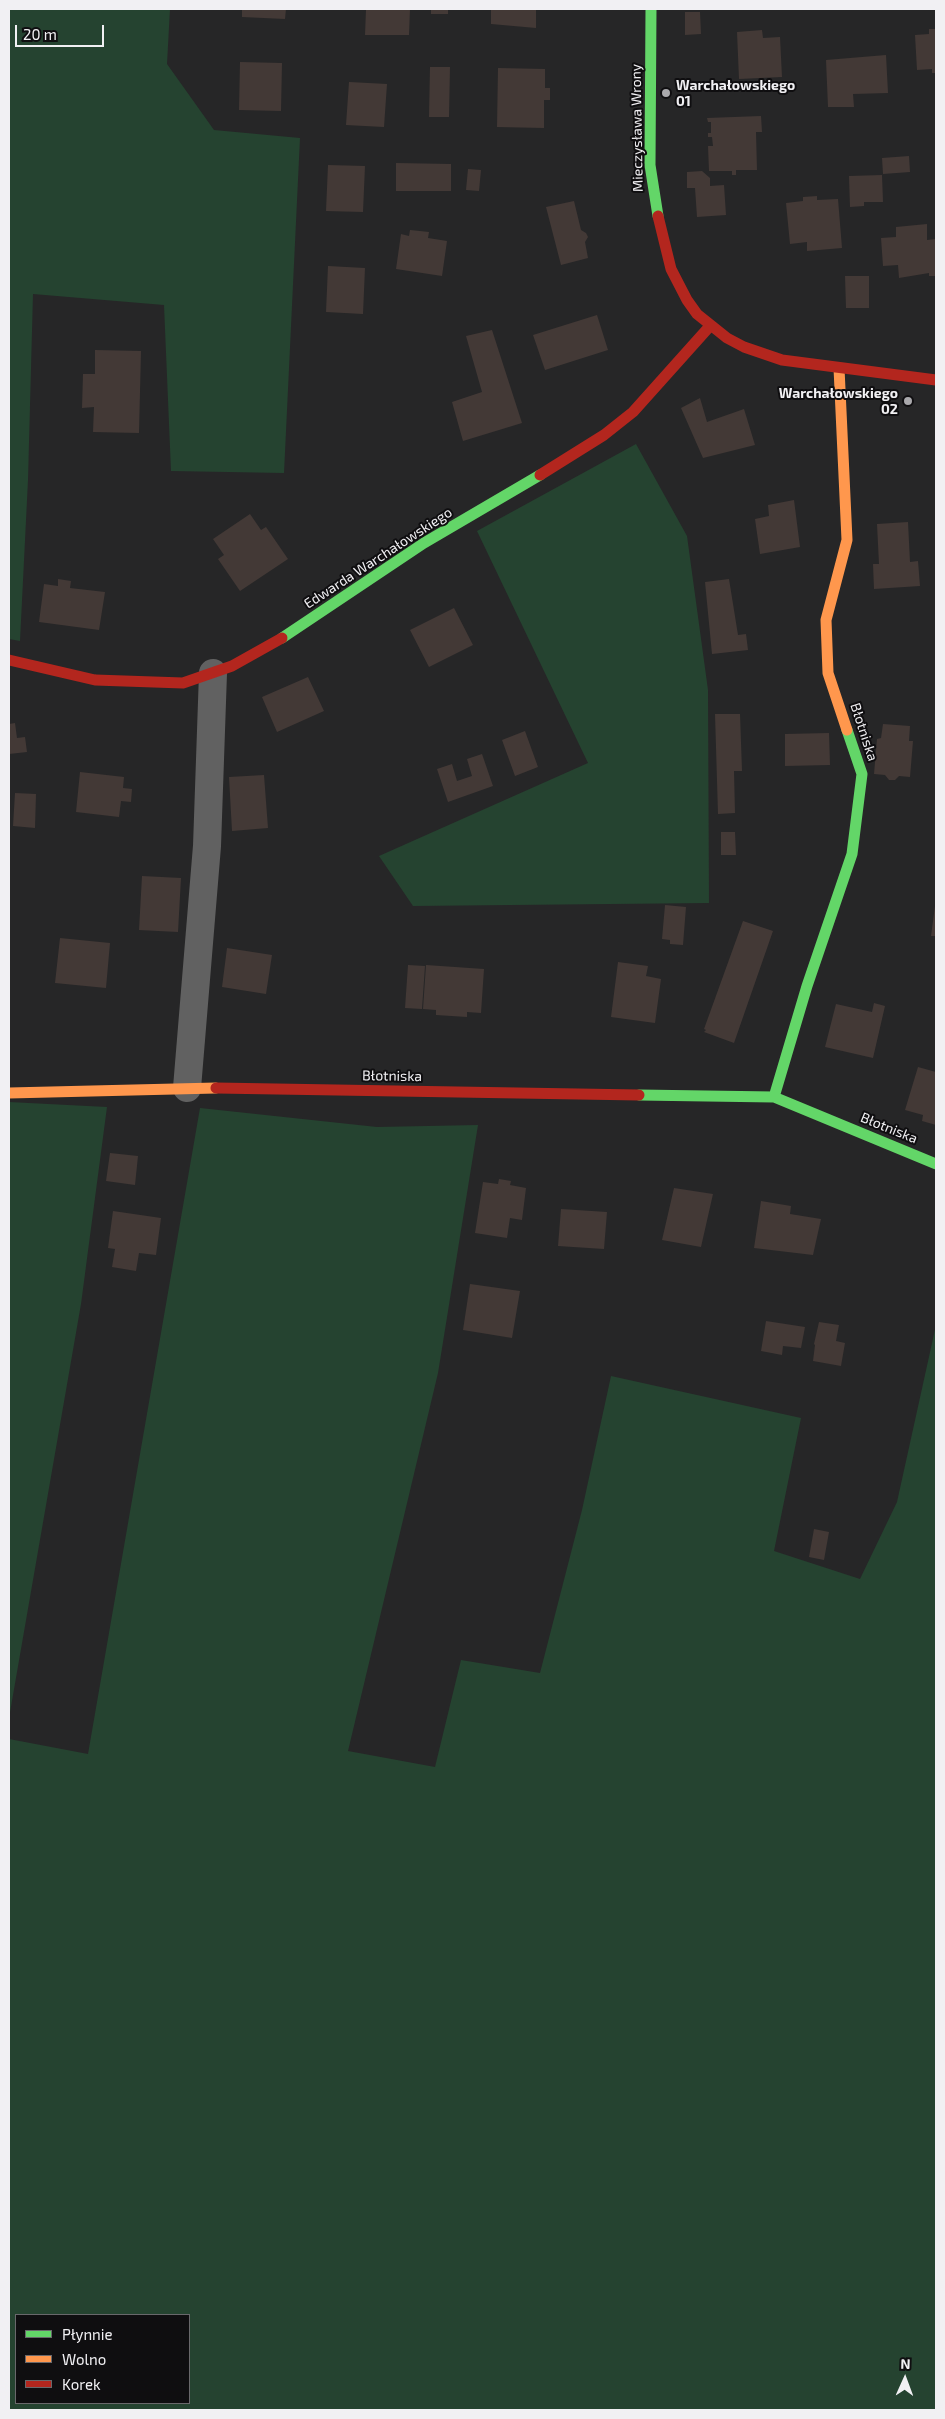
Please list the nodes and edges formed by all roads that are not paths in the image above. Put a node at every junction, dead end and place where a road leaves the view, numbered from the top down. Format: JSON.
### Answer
{"nodes":[{"id":1,"x":651,"y":9,"type":"edge"},
{"id":2,"x":710,"y":326,"type":"junction"},
{"id":3,"x":839,"y":368,"type":"junction"},
{"id":4,"x":936,"y":380,"type":"edge"},
{"id":5,"x":9,"y":660,"type":"edge"},
{"id":6,"x":213,"y":673,"type":"junction"},
{"id":7,"x":187,"y":1088,"type":"junction"},
{"id":8,"x":9,"y":1093,"type":"edge"},
{"id":9,"x":774,"y":1097,"type":"junction"},
{"id":10,"x":936,"y":1164,"type":"edge"}],
"edges":[{"from":1,"to":2,"type":"street","name":"Mieczysława Wrony"},
{"from":2,"to":3,"type":"street","name":"Mieczysława Wrony"},
{"from":2,"to":6,"type":"street","name":"Edwarda Warchałowskiego"},
{"from":3,"to":4,"type":"street","name":"Mieczysława Wrony"},
{"from":3,"to":9,"type":"street","name":"Błotniska"},
{"from":5,"to":6,"type":"street","name":"Edwarda Warchałowskiego"},
{"from":6,"to":7,"type":"street"},
{"from":7,"to":8,"type":"street","name":"Błotniska"},
{"from":7,"to":9,"type":"street","name":"Błotniska"},
{"from":9,"to":10,"type":"street","name":"Błotniska"}]}
